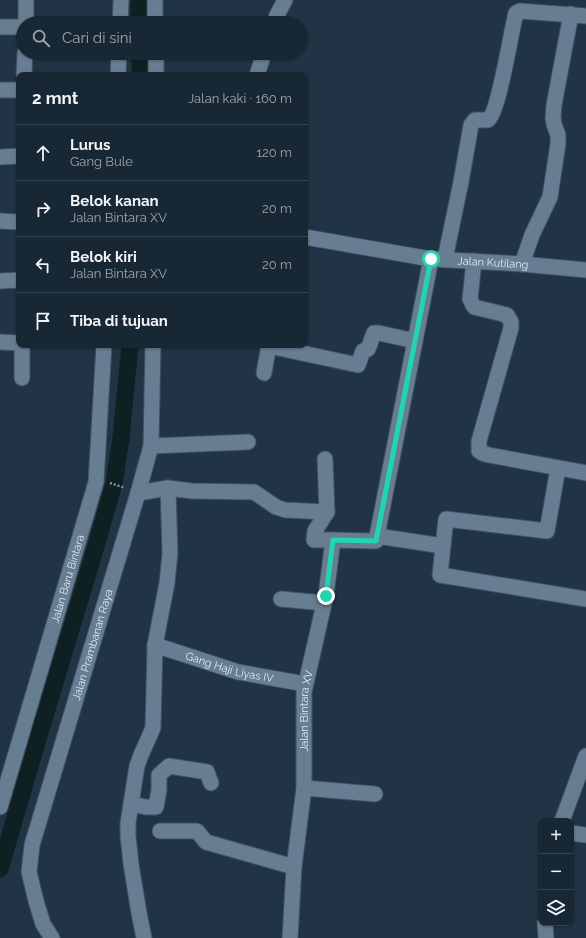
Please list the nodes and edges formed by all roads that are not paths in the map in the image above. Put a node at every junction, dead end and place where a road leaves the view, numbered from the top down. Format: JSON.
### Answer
{"nodes":[{"id":1,"x":26,"y":0,"type":"edge"},
{"id":2,"x":121,"y":0,"type":"edge"},
{"id":3,"x":155,"y":0,"type":"edge"},
{"id":4,"x":285,"y":0,"type":"edge"},
{"id":5,"x":571,"y":14,"type":"junction"},
{"id":6,"x":26,"y":16,"type":"edge"},
{"id":7,"x":120,"y":16,"type":"edge"},
{"id":8,"x":155,"y":16,"type":"edge"},
{"id":9,"x":277,"y":16,"type":"edge"},
{"id":10,"x":586,"y":16,"type":"edge"},
{"id":11,"x":0,"y":27,"type":"edge"},
{"id":12,"x":16,"y":27,"type":"edge"},
{"id":13,"x":25,"y":60,"type":"edge"},
{"id":14,"x":119,"y":60,"type":"edge"},
{"id":15,"x":156,"y":60,"type":"edge"},
{"id":16,"x":262,"y":60,"type":"edge"},
{"id":17,"x":24,"y":72,"type":"edge"},
{"id":18,"x":118,"y":72,"type":"edge"},
{"id":19,"x":156,"y":72,"type":"edge"},
{"id":20,"x":258,"y":72,"type":"edge"},
{"id":21,"x":0,"y":90,"type":"edge"},
{"id":22,"x":16,"y":90,"type":"edge"},
{"id":23,"x":16,"y":156,"type":"edge"},
{"id":24,"x":0,"y":157,"type":"edge"},
{"id":25,"x":0,"y":221,"type":"edge"},
{"id":26,"x":16,"y":222,"type":"edge"},
{"id":27,"x":308,"y":237,"type":"edge"},
{"id":28,"x":438,"y":259,"type":"junction"},
{"id":29,"x":474,"y":261,"type":"junction"},
{"id":30,"x":522,"y":264,"type":"junction"},
{"id":31,"x":586,"y":270,"type":"edge"},
{"id":32,"x":16,"y":280,"type":"edge"},
{"id":33,"x":0,"y":281,"type":"edge"},
{"id":34,"x":415,"y":341,"type":"junction"},
{"id":35,"x":0,"y":342,"type":"edge"},
{"id":36,"x":16,"y":343,"type":"edge"},
{"id":37,"x":22,"y":348,"type":"edge"},
{"id":38,"x":104,"y":348,"type":"edge"},
{"id":39,"x":153,"y":348,"type":"edge"},
{"id":40,"x":268,"y":348,"type":"edge"},
{"id":41,"x":282,"y":348,"type":"edge"},
{"id":42,"x":264,"y":373,"type":"dead end"},
{"id":43,"x":22,"y":378,"type":"dead end"},
{"id":44,"x":248,"y":442,"type":"dead end"},
{"id":45,"x":151,"y":446,"type":"junction"},
{"id":46,"x":325,"y":459,"type":"dead end"},
{"id":47,"x":558,"y":468,"type":"junction"},
{"id":48,"x":586,"y":473,"type":"edge"},
{"id":49,"x":168,"y":488,"type":"junction"},
{"id":50,"x":138,"y":493,"type":"junction"},
{"id":51,"x":328,"y":512,"type":"junction"},
{"id":52,"x":376,"y":538,"type":"junction"},
{"id":53,"x":333,"y":540,"type":"junction"},
{"id":54,"x":443,"y":546,"type":"junction"},
{"id":55,"x":281,"y":599,"type":"dead end"},
{"id":56,"x":586,"y":599,"type":"edge"},
{"id":57,"x":324,"y":603,"type":"junction"},
{"id":58,"x":155,"y":646,"type":"junction"},
{"id":59,"x":306,"y":684,"type":"junction"},
{"id":60,"x":586,"y":756,"type":"edge"},
{"id":61,"x":210,"y":783,"type":"dead end"},
{"id":62,"x":304,"y":788,"type":"junction"},
{"id":63,"x":375,"y":794,"type":"dead end"},
{"id":64,"x":131,"y":804,"type":"junction"},
{"id":65,"x":0,"y":807,"type":"edge"},
{"id":66,"x":563,"y":818,"type":"edge"},
{"id":67,"x":160,"y":831,"type":"dead end"},
{"id":68,"x":574,"y":833,"type":"edge"},
{"id":69,"x":586,"y":835,"type":"edge"},
{"id":70,"x":294,"y":867,"type":"junction"},
{"id":71,"x":545,"y":926,"type":"edge"},
{"id":72,"x":290,"y":932,"type":"edge"},
{"id":73,"x":52,"y":938,"type":"edge"},
{"id":74,"x":144,"y":938,"type":"edge"},
{"id":75,"x":546,"y":938,"type":"edge"}],
"edges":[{"from":1,"to":6,"type":"street"},
{"from":2,"to":7,"type":"street"},
{"from":3,"to":8,"type":"street"},
{"from":4,"to":9,"type":"street"},
{"from":5,"to":10,"type":"street"},
{"from":5,"to":28,"type":"street"},
{"from":5,"to":30,"type":"street"},
{"from":11,"to":12,"type":"street"},
{"from":13,"to":17,"type":"street"},
{"from":14,"to":18,"type":"street"},
{"from":15,"to":19,"type":"street"},
{"from":16,"to":20,"type":"street"},
{"from":21,"to":22,"type":"street"},
{"from":23,"to":24,"type":"street"},
{"from":25,"to":26,"type":"street"},
{"from":27,"to":28,"type":"street","name":"Jalan Kutilang"},
{"from":28,"to":29,"type":"street","name":"Jalan Kutilang"},
{"from":28,"to":34,"type":"street"},
{"from":29,"to":30,"type":"street","name":"Jalan Kutilang"},
{"from":29,"to":47,"type":"street"},
{"from":30,"to":31,"type":"street","name":"Jalan Kutilang"},
{"from":32,"to":33,"type":"street"},
{"from":34,"to":41,"type":"street"},
{"from":34,"to":52,"type":"street"},
{"from":35,"to":36,"type":"street"},
{"from":37,"to":43,"type":"street"},
{"from":38,"to":65,"type":"street","name":"Jalan Baru Bintara"},
{"from":39,"to":45,"type":"street","name":"Jalan Prambanan Raya"},
{"from":40,"to":42,"type":"street"},
{"from":44,"to":45,"type":"street"},
{"from":45,"to":50,"type":"street","name":"Jalan Prambanan Raya"},
{"from":46,"to":51,"type":"street"},
{"from":47,"to":48,"type":"street"},
{"from":47,"to":54,"type":"street"},
{"from":49,"to":50,"type":"street"},
{"from":49,"to":51,"type":"street"},
{"from":49,"to":58,"type":"street"},
{"from":50,"to":73,"type":"street","name":"Jalan Prambanan Raya"},
{"from":51,"to":53,"type":"street"},
{"from":52,"to":53,"type":"street"},
{"from":52,"to":54,"type":"street"},
{"from":53,"to":57,"type":"street","name":"Jalan Bintara XV"},
{"from":54,"to":56,"type":"street"},
{"from":55,"to":57,"type":"street"},
{"from":57,"to":59,"type":"street","name":"Jalan Bintara XV"},
{"from":58,"to":59,"type":"street","name":"Gang Haji Liyas IV"},
{"from":58,"to":64,"type":"street"},
{"from":59,"to":62,"type":"street","name":"Jalan Bintara XV"},
{"from":60,"to":66,"type":"street"},
{"from":61,"to":64,"type":"street"},
{"from":62,"to":63,"type":"street"},
{"from":62,"to":70,"type":"street","name":"Jalan Bintara XV"},
{"from":64,"to":74,"type":"street"},
{"from":67,"to":70,"type":"street"},
{"from":68,"to":69,"type":"street"},
{"from":70,"to":72,"type":"street","name":"Jalan Bintara XV"},
{"from":71,"to":75,"type":"street"}]}
